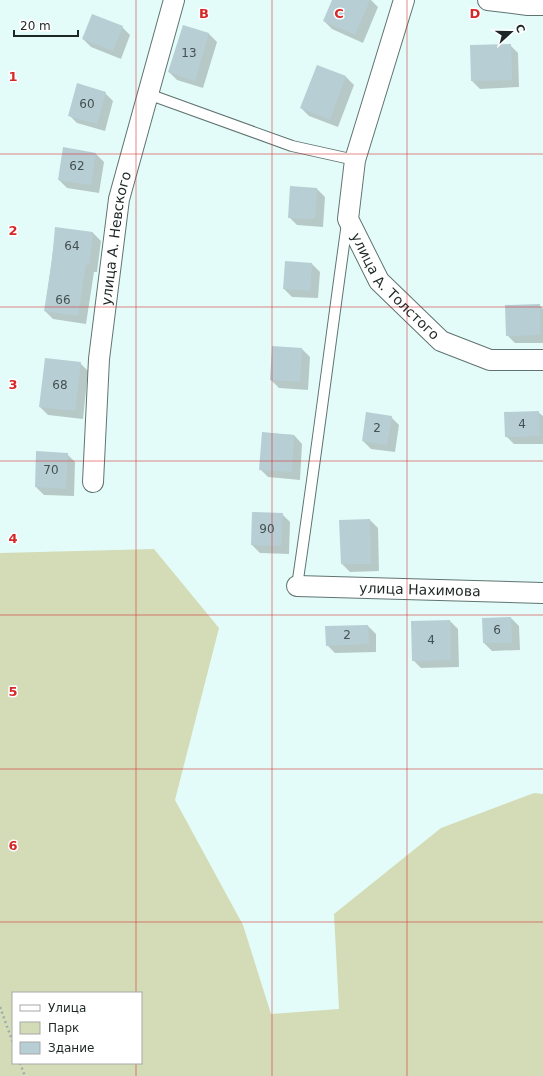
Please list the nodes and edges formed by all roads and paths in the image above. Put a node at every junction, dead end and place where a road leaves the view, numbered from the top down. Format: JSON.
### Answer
{"nodes":[{"id":1,"x":174,"y":0,"type":"edge"},
{"id":2,"x":404,"y":0,"type":"edge"},
{"id":3,"x":488,"y":0,"type":"edge"},
{"id":4,"x":543,"y":4,"type":"edge"},
{"id":5,"x":148,"y":94,"type":"junction"},
{"id":6,"x":355,"y":160,"type":"junction"},
{"id":7,"x":348,"y":220,"type":"junction"},
{"id":8,"x":543,"y":360,"type":"edge"},
{"id":9,"x":93,"y":482,"type":"dead end"},
{"id":10,"x":297,"y":586,"type":"joint"},
{"id":11,"x":543,"y":593,"type":"edge"},
{"id":12,"x":0,"y":1007,"type":"edge"},
{"id":13,"x":12,"y":1040,"type":"edge"},
{"id":14,"x":20,"y":1064,"type":"edge"},
{"id":15,"x":25,"y":1076,"type":"edge"}],
"edges":[{"from":1,"to":5,"type":"street","name":"улица А. Невского"},
{"from":2,"to":6,"type":"street"},
{"from":3,"to":4,"type":"street"},
{"from":5,"to":6,"type":"lane"},
{"from":5,"to":9,"type":"street","name":"улица А. Невского"},
{"from":6,"to":7,"type":"street"},
{"from":7,"to":8,"type":"street","name":"улица А. Толстого"},
{"from":7,"to":10,"type":"lane"},
{"from":10,"to":11,"type":"street","name":"улица Нахимова"},
{"from":12,"to":13,"type":"path"},
{"from":14,"to":15,"type":"path"}]}
